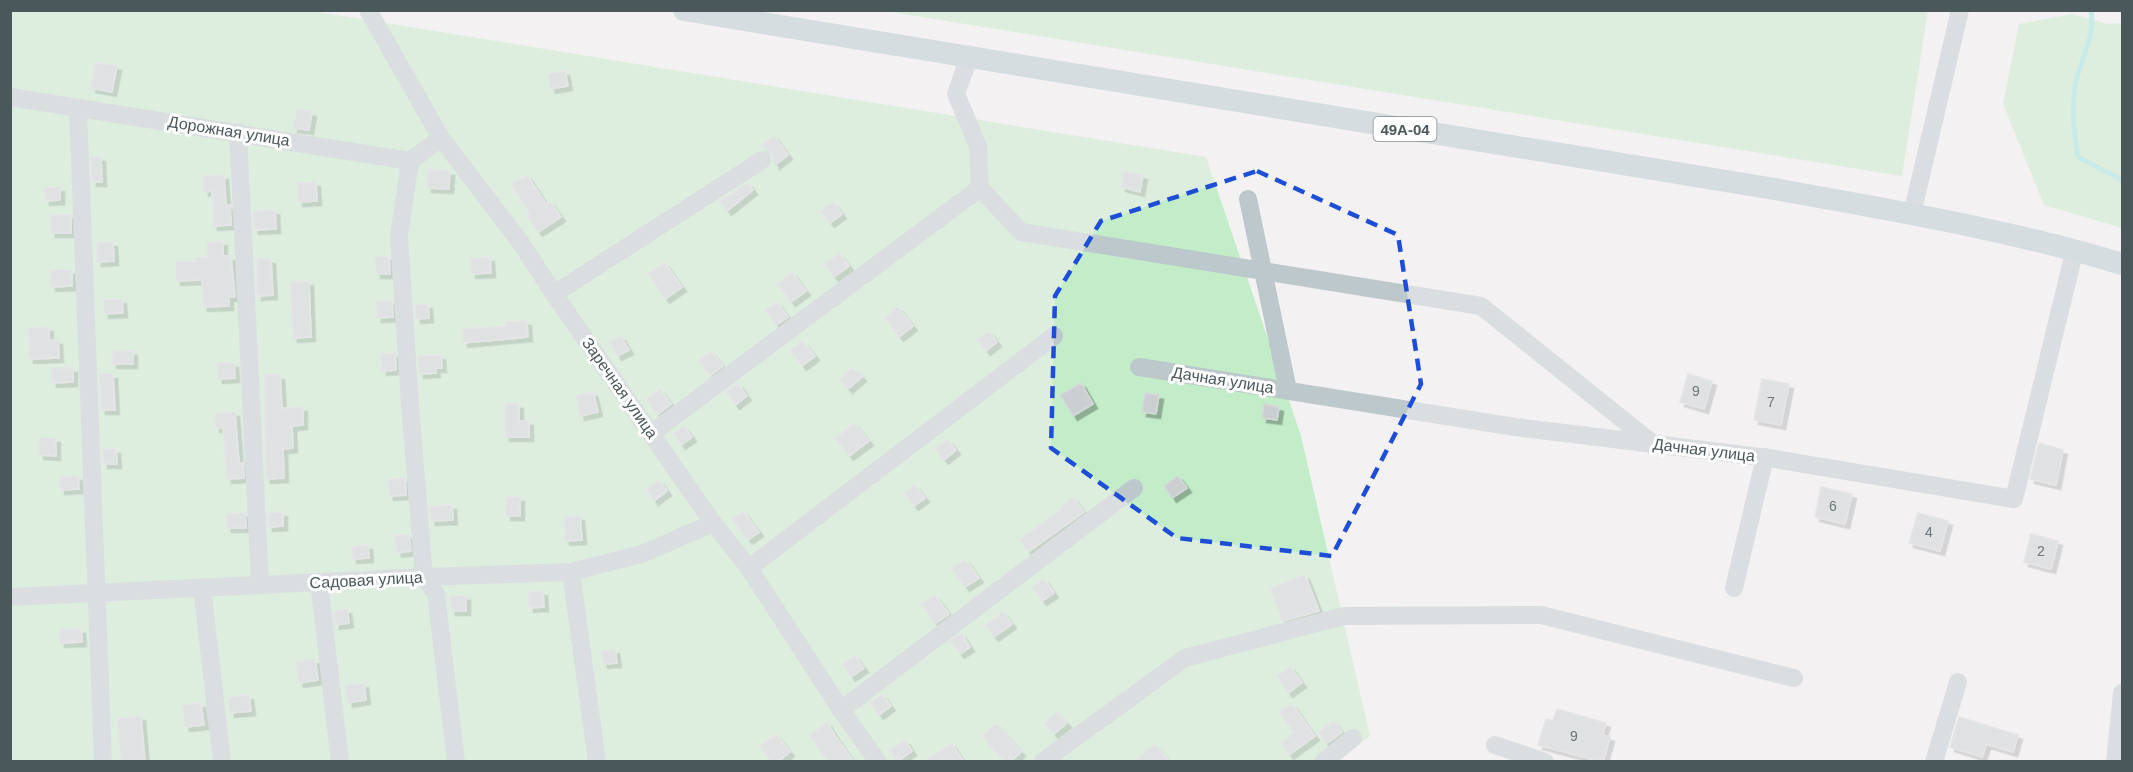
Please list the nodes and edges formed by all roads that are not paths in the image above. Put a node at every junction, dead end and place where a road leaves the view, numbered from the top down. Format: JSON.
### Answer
{"nodes":[{"id":1,"x":368,"y":10,"type":"edge"},
{"id":2,"x":684,"y":10,"type":"edge"},
{"id":3,"x":1960,"y":10,"type":"edge"},
{"id":4,"x":969,"y":57,"type":"junction"},
{"id":5,"x":10,"y":97,"type":"edge"},
{"id":6,"x":78,"y":109,"type":"junction"},
{"id":7,"x":238,"y":132,"type":"junction"},
{"id":8,"x":441,"y":138,"type":"junction"},
{"id":9,"x":762,"y":160,"type":"dead end"},
{"id":10,"x":410,"y":161,"type":"junction"},
{"id":11,"x":980,"y":188,"type":"junction"},
{"id":12,"x":1248,"y":199,"type":"dead end"},
{"id":13,"x":1912,"y":214,"type":"junction"},
{"id":14,"x":2075,"y":249,"type":"junction"},
{"id":15,"x":2122,"y":264,"type":"edge"},
{"id":16,"x":1263,"y":271,"type":"junction"},
{"id":17,"x":554,"y":294,"type":"junction"},
{"id":18,"x":1054,"y":336,"type":"dead end"},
{"id":19,"x":1139,"y":368,"type":"dead end"},
{"id":20,"x":1288,"y":390,"type":"junction"},
{"id":21,"x":652,"y":433,"type":"junction"},
{"id":22,"x":1652,"y":443,"type":"junction"},
{"id":23,"x":1765,"y":457,"type":"junction"},
{"id":24,"x":1134,"y":488,"type":"dead end"},
{"id":25,"x":713,"y":522,"type":"junction"},
{"id":26,"x":749,"y":568,"type":"junction"},
{"id":27,"x":571,"y":573,"type":"junction"},
{"id":28,"x":424,"y":577,"type":"junction"},
{"id":29,"x":319,"y":582,"type":"junction"},
{"id":30,"x":260,"y":584,"type":"junction"},
{"id":31,"x":202,"y":587,"type":"junction"},
{"id":32,"x":1734,"y":588,"type":"dead end"},
{"id":33,"x":97,"y":592,"type":"junction"},
{"id":34,"x":10,"y":597,"type":"edge"},
{"id":35,"x":1794,"y":678,"type":"dead end"},
{"id":36,"x":1958,"y":682,"type":"dead end"},
{"id":37,"x":2122,"y":693,"type":"edge"},
{"id":38,"x":841,"y":710,"type":"junction"},
{"id":39,"x":1353,"y":738,"type":"dead end"},
{"id":40,"x":1495,"y":745,"type":"dead end"},
{"id":41,"x":103,"y":762,"type":"edge"},
{"id":42,"x":222,"y":762,"type":"edge"},
{"id":43,"x":340,"y":762,"type":"edge"},
{"id":44,"x":456,"y":762,"type":"edge"},
{"id":45,"x":597,"y":762,"type":"edge"},
{"id":46,"x":878,"y":762,"type":"edge"},
{"id":47,"x":1042,"y":762,"type":"edge"},
{"id":48,"x":1323,"y":762,"type":"edge"},
{"id":49,"x":1545,"y":762,"type":"edge"},
{"id":50,"x":1934,"y":762,"type":"edge"},
{"id":51,"x":2115,"y":762,"type":"edge"}],
"edges":[{"from":1,"to":8,"type":"street","name":"Заречная улица"},
{"from":2,"to":4,"type":"main road","number":"49А-04"},
{"from":3,"to":13,"type":"street"},
{"from":4,"to":11,"type":"street"},
{"from":4,"to":13,"type":"main road","number":"49А-04"},
{"from":5,"to":6,"type":"street","name":"Дорожная улица"},
{"from":6,"to":7,"type":"street","name":"Дорожная улица"},
{"from":6,"to":33,"type":"street"},
{"from":7,"to":10,"type":"street","name":"Дорожная улица"},
{"from":7,"to":30,"type":"street"},
{"from":8,"to":10,"type":"street"},
{"from":8,"to":17,"type":"street","name":"Заречная улица"},
{"from":9,"to":17,"type":"street"},
{"from":10,"to":28,"type":"street"},
{"from":11,"to":16,"type":"street"},
{"from":11,"to":21,"type":"street"},
{"from":12,"to":16,"type":"street"},
{"from":13,"to":14,"type":"main road","number":"49А-04"},
{"from":14,"to":15,"type":"main road","number":"49А-04"},
{"from":14,"to":23,"type":"street","name":"Дачная улица"},
{"from":16,"to":20,"type":"street"},
{"from":16,"to":22,"type":"street"},
{"from":17,"to":21,"type":"street","name":"Заречная улица"},
{"from":18,"to":26,"type":"street"},
{"from":19,"to":20,"type":"street","name":"Дачная улица"},
{"from":20,"to":22,"type":"street","name":"Дачная улица"},
{"from":21,"to":25,"type":"street","name":"Заречная улица"},
{"from":22,"to":23,"type":"street","name":"Дачная улица"},
{"from":23,"to":32,"type":"street"},
{"from":24,"to":38,"type":"street"},
{"from":25,"to":26,"type":"street","name":"Заречная улица"},
{"from":25,"to":27,"type":"street","name":"Садовая улица"},
{"from":26,"to":38,"type":"street","name":"Заречная улица"},
{"from":27,"to":28,"type":"street","name":"Садовая улица"},
{"from":27,"to":45,"type":"street"},
{"from":28,"to":29,"type":"street","name":"Садовая улица"},
{"from":28,"to":44,"type":"street"},
{"from":29,"to":30,"type":"street","name":"Садовая улица"},
{"from":29,"to":43,"type":"street"},
{"from":30,"to":31,"type":"street","name":"Садовая улица"},
{"from":31,"to":33,"type":"street","name":"Садовая улица"},
{"from":31,"to":42,"type":"street"},
{"from":33,"to":34,"type":"street","name":"Садовая улица"},
{"from":33,"to":41,"type":"street"},
{"from":35,"to":47,"type":"street"},
{"from":36,"to":50,"type":"street"},
{"from":37,"to":51,"type":"street"},
{"from":38,"to":46,"type":"street","name":"Заречная улица"},
{"from":39,"to":48,"type":"street"},
{"from":40,"to":49,"type":"street"}]}
